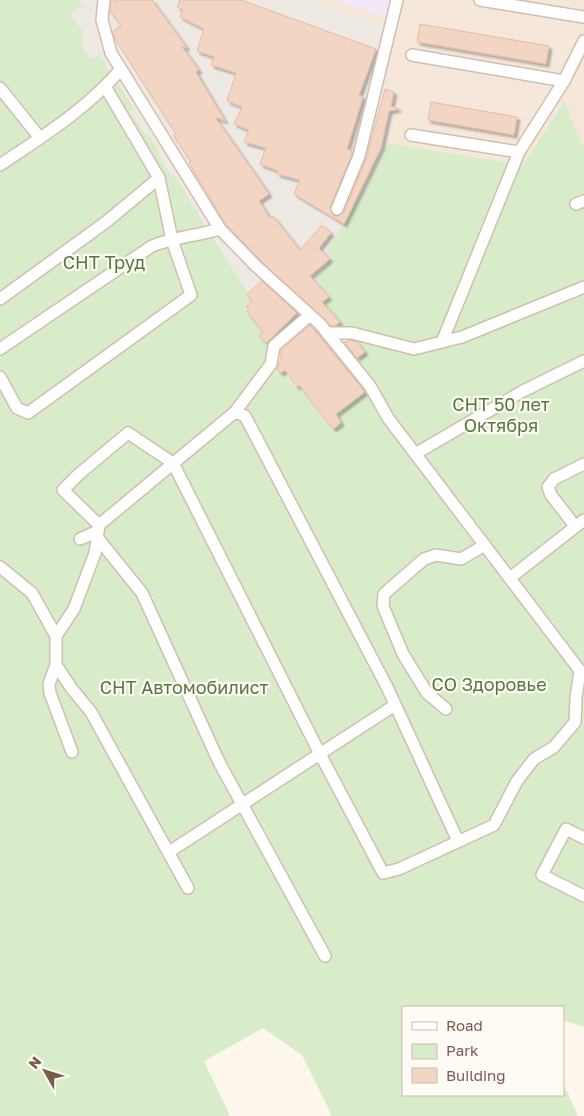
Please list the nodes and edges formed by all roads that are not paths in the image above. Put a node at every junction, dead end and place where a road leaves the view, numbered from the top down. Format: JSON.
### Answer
{"nodes":[{"id":1,"x":104,"y":0,"type":"edge"},
{"id":2,"x":397,"y":0,"type":"edge"},
{"id":3,"x":480,"y":0,"type":"edge"},
{"id":4,"x":584,"y":17,"type":"edge"},
{"id":5,"x":584,"y":41,"type":"edge"},
{"id":6,"x":412,"y":55,"type":"dead end"},
{"id":7,"x":121,"y":69,"type":"junction"},
{"id":8,"x":564,"y":81,"type":"junction"},
{"id":9,"x":0,"y":88,"type":"edge"},
{"id":10,"x":106,"y":88,"type":"junction"},
{"id":11,"x":411,"y":135,"type":"dead end"},
{"id":12,"x":40,"y":138,"type":"junction"},
{"id":13,"x":519,"y":152,"type":"junction"},
{"id":14,"x":0,"y":164,"type":"edge"},
{"id":15,"x":159,"y":178,"type":"junction"},
{"id":16,"x":337,"y":209,"type":"dead end"},
{"id":17,"x":220,"y":229,"type":"junction"},
{"id":18,"x":172,"y":238,"type":"junction"},
{"id":19,"x":584,"y":286,"type":"edge"},
{"id":20,"x":0,"y":299,"type":"edge"},
{"id":21,"x":310,"y":315,"type":"junction"},
{"id":22,"x":327,"y":333,"type":"junction"},
{"id":23,"x":442,"y":342,"type":"junction"},
{"id":24,"x":0,"y":349,"type":"edge"},
{"id":25,"x":584,"y":361,"type":"edge"},
{"id":26,"x":0,"y":377,"type":"edge"},
{"id":27,"x":235,"y":412,"type":"junction"},
{"id":28,"x":415,"y":454,"type":"junction"},
{"id":29,"x":173,"y":463,"type":"junction"},
{"id":30,"x":584,"y":464,"type":"edge"},
{"id":31,"x":579,"y":523,"type":"edge"},
{"id":32,"x":98,"y":531,"type":"junction"},
{"id":33,"x":80,"y":539,"type":"dead end"},
{"id":34,"x":484,"y":545,"type":"junction"},
{"id":35,"x":0,"y":567,"type":"edge"},
{"id":36,"x":510,"y":578,"type":"junction"},
{"id":37,"x":56,"y":636,"type":"junction"},
{"id":38,"x":56,"y":665,"type":"junction"},
{"id":39,"x":582,"y":673,"type":"edge"},
{"id":40,"x":395,"y":705,"type":"junction"},
{"id":41,"x":446,"y":709,"type":"dead end"},
{"id":42,"x":72,"y":752,"type":"dead end"},
{"id":43,"x":320,"y":754,"type":"junction"},
{"id":44,"x":242,"y":803,"type":"junction"},
{"id":45,"x":584,"y":838,"type":"edge"},
{"id":46,"x":458,"y":841,"type":"junction"},
{"id":47,"x":169,"y":852,"type":"junction"},
{"id":48,"x":188,"y":888,"type":"dead end"},
{"id":49,"x":584,"y":896,"type":"edge"},
{"id":50,"x":325,"y":956,"type":"dead end"}],
"edges":[{"from":1,"to":7,"type":"street"},
{"from":2,"to":16,"type":"street"},
{"from":3,"to":4,"type":"street"},
{"from":5,"to":8,"type":"street"},
{"from":6,"to":8,"type":"street"},
{"from":7,"to":10,"type":"street"},
{"from":7,"to":17,"type":"street"},
{"from":8,"to":13,"type":"street"},
{"from":9,"to":12,"type":"street"},
{"from":10,"to":12,"type":"street"},
{"from":10,"to":15,"type":"street"},
{"from":11,"to":13,"type":"street"},
{"from":12,"to":14,"type":"street"},
{"from":13,"to":23,"type":"street"},
{"from":15,"to":18,"type":"street"},
{"from":15,"to":20,"type":"street"},
{"from":17,"to":18,"type":"street"},
{"from":17,"to":21,"type":"street"},
{"from":18,"to":24,"type":"street"},
{"from":18,"to":26,"type":"street"},
{"from":19,"to":23,"type":"street"},
{"from":21,"to":22,"type":"street"},
{"from":21,"to":27,"type":"street"},
{"from":22,"to":23,"type":"street"},
{"from":22,"to":28,"type":"street"},
{"from":25,"to":28,"type":"street"},
{"from":27,"to":29,"type":"street"},
{"from":27,"to":40,"type":"street"},
{"from":28,"to":34,"type":"street"},
{"from":29,"to":32,"type":"street"},
{"from":29,"to":32,"type":"street"},
{"from":29,"to":43,"type":"street"},
{"from":30,"to":31,"type":"street"},
{"from":31,"to":36,"type":"street"},
{"from":32,"to":33,"type":"street"},
{"from":32,"to":37,"type":"street"},
{"from":32,"to":44,"type":"street"},
{"from":34,"to":36,"type":"street"},
{"from":34,"to":41,"type":"street"},
{"from":35,"to":37,"type":"street"},
{"from":36,"to":39,"type":"street"},
{"from":37,"to":38,"type":"street"},
{"from":38,"to":42,"type":"street"},
{"from":38,"to":47,"type":"street"},
{"from":39,"to":46,"type":"street"},
{"from":40,"to":43,"type":"street"},
{"from":40,"to":46,"type":"street"},
{"from":43,"to":44,"type":"street"},
{"from":43,"to":46,"type":"street"},
{"from":44,"to":47,"type":"street"},
{"from":44,"to":50,"type":"street"},
{"from":45,"to":49,"type":"street"},
{"from":47,"to":48,"type":"street"}]}
